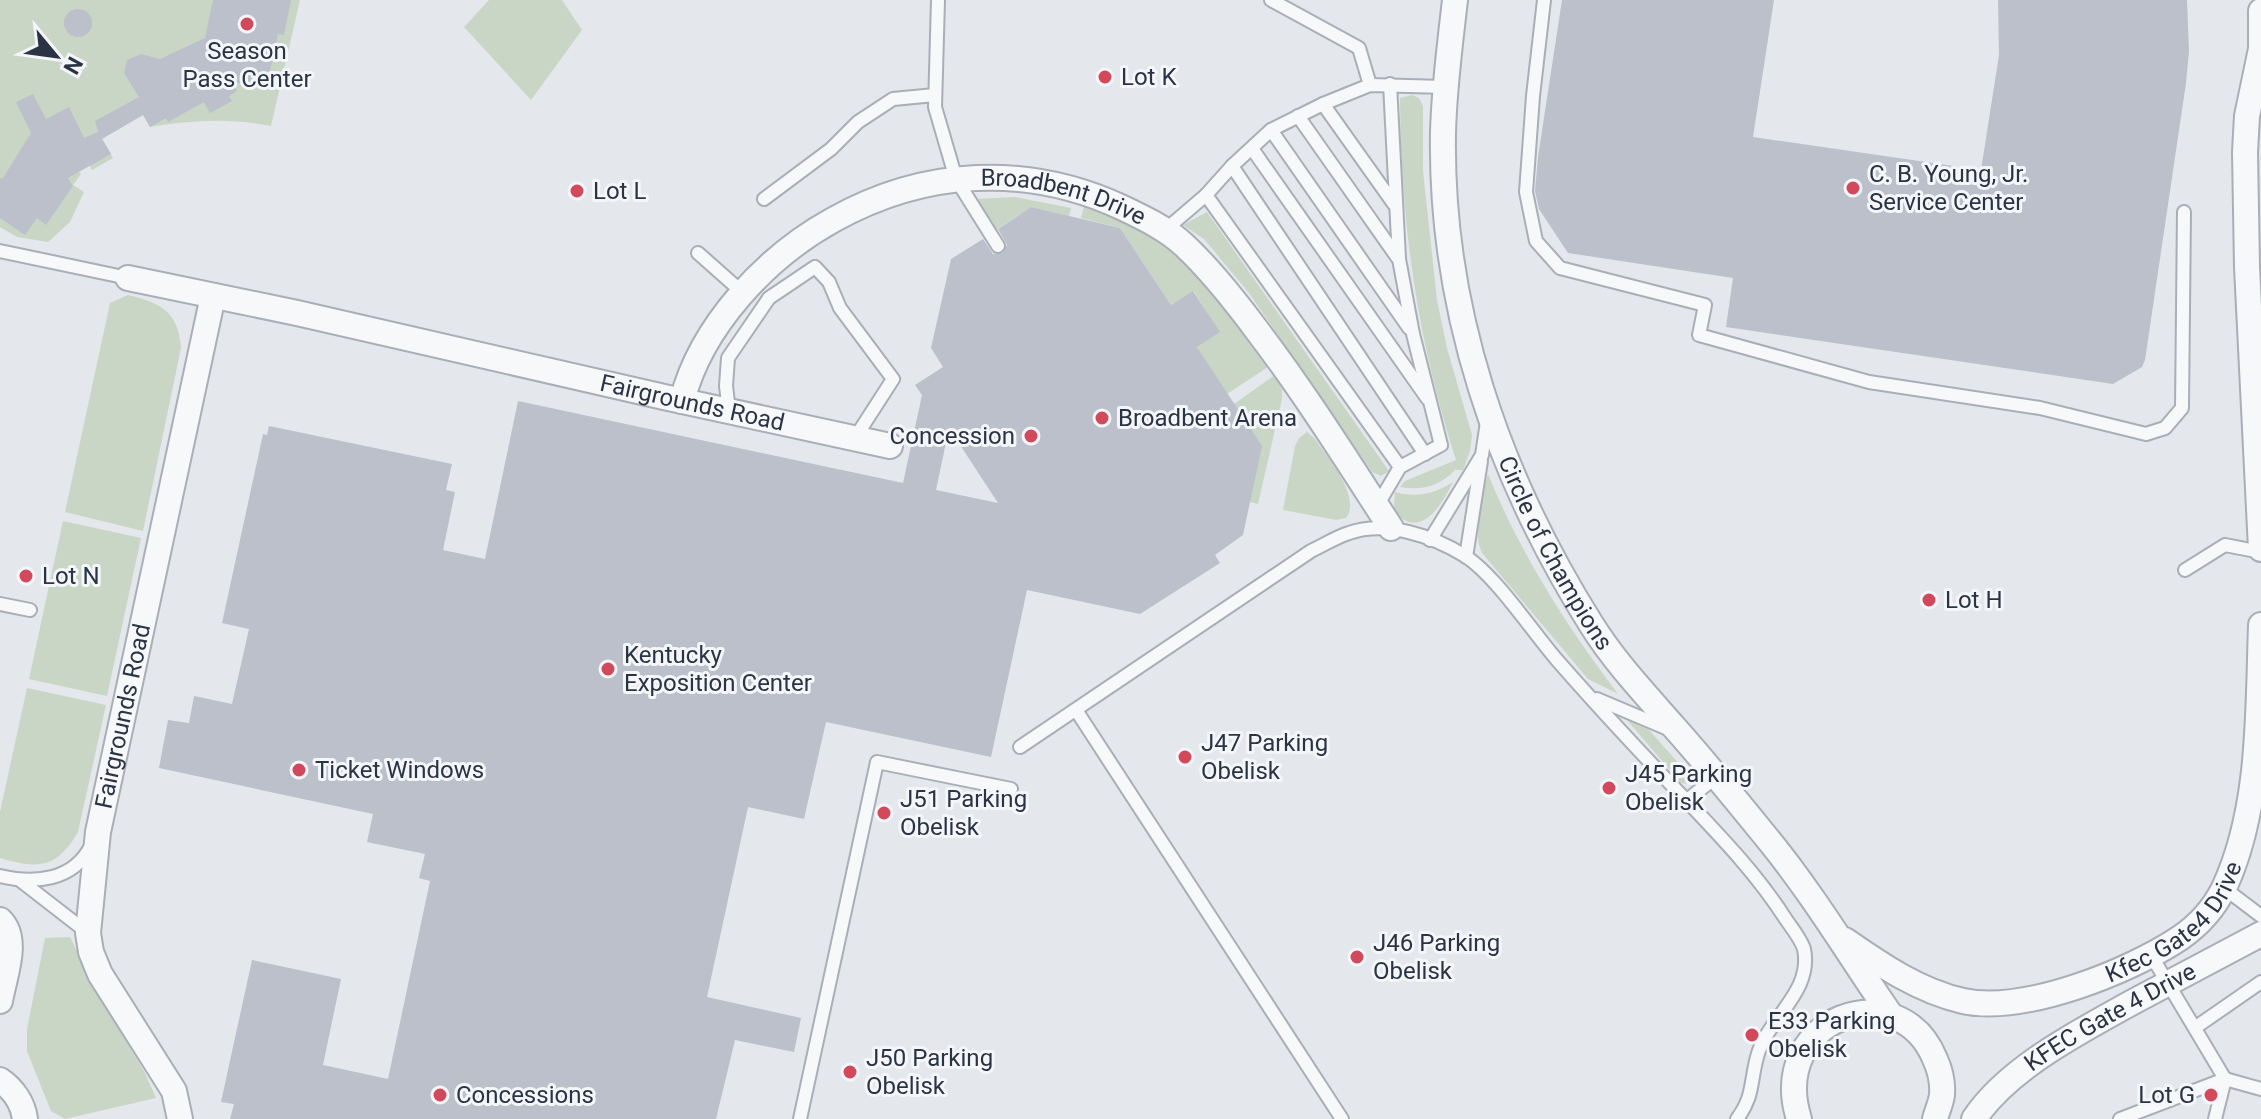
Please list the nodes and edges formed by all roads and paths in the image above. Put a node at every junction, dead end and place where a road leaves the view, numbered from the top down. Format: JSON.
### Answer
{"nodes":[{"id":1,"x":938,"y":0,"type":"edge"},
{"id":2,"x":1271,"y":0,"type":"edge"},
{"id":3,"x":1455,"y":0,"type":"edge"},
{"id":4,"x":1544,"y":0,"type":"edge"},
{"id":5,"x":2261,"y":11,"type":"edge"},
{"id":6,"x":2261,"y":49,"type":"edge"},
{"id":7,"x":1390,"y":84,"type":"junction"},
{"id":8,"x":1370,"y":85,"type":"junction"},
{"id":9,"x":1446,"y":87,"type":"junction"},
{"id":10,"x":935,"y":95,"type":"junction"},
{"id":11,"x":1323,"y":104,"type":"junction"},
{"id":12,"x":1298,"y":116,"type":"junction"},
{"id":13,"x":1271,"y":130,"type":"junction"},
{"id":14,"x":1253,"y":150,"type":"junction"},
{"id":15,"x":1232,"y":166,"type":"junction"},
{"id":16,"x":956,"y":179,"type":"junction"},
{"id":17,"x":1206,"y":195,"type":"junction"},
{"id":18,"x":764,"y":199,"type":"dead end"},
{"id":19,"x":1394,"y":204,"type":"junction"},
{"id":20,"x":2184,"y":212,"type":"dead end"},
{"id":21,"x":1164,"y":231,"type":"junction"},
{"id":22,"x":998,"y":246,"type":"dead end"},
{"id":23,"x":0,"y":251,"type":"edge"},
{"id":24,"x":698,"y":253,"type":"dead end"},
{"id":25,"x":1399,"y":259,"type":"junction"},
{"id":26,"x":128,"y":278,"type":"joint"},
{"id":27,"x":742,"y":292,"type":"junction"},
{"id":28,"x":213,"y":296,"type":"junction"},
{"id":29,"x":1413,"y":334,"type":"junction"},
{"id":30,"x":682,"y":401,"type":"junction"},
{"id":31,"x":1431,"y":404,"type":"junction"},
{"id":32,"x":729,"y":411,"type":"junction"},
{"id":33,"x":1488,"y":413,"type":"junction"},
{"id":34,"x":855,"y":438,"type":"junction"},
{"id":35,"x":890,"y":446,"type":"dead end"},
{"id":36,"x":1425,"y":454,"type":"junction"},
{"id":37,"x":1482,"y":455,"type":"junction"},
{"id":38,"x":1400,"y":467,"type":"junction"},
{"id":39,"x":1377,"y":506,"type":"junction"},
{"id":40,"x":1391,"y":528,"type":"junction"},
{"id":41,"x":1430,"y":540,"type":"junction"},
{"id":42,"x":2261,"y":550,"type":"edge"},
{"id":43,"x":1466,"y":557,"type":"junction"},
{"id":44,"x":2185,"y":570,"type":"dead end"},
{"id":45,"x":0,"y":604,"type":"edge"},
{"id":46,"x":30,"y":610,"type":"dead end"},
{"id":47,"x":2261,"y":625,"type":"edge"},
{"id":48,"x":1591,"y":696,"type":"junction"},
{"id":49,"x":1076,"y":710,"type":"junction"},
{"id":50,"x":1681,"y":735,"type":"junction"},
{"id":51,"x":1020,"y":747,"type":"dead end"},
{"id":52,"x":1716,"y":777,"type":"junction"},
{"id":53,"x":1011,"y":789,"type":"dead end"},
{"id":54,"x":1686,"y":801,"type":"junction"},
{"id":55,"x":98,"y":832,"type":"junction"},
{"id":56,"x":0,"y":876,"type":"edge"},
{"id":57,"x":19,"y":880,"type":"junction"},
{"id":58,"x":2224,"y":888,"type":"junction"},
{"id":59,"x":2261,"y":916,"type":"edge"},
{"id":60,"x":0,"y":920,"type":"edge"},
{"id":61,"x":1833,"y":932,"type":"junction"},
{"id":62,"x":88,"y":933,"type":"junction"},
{"id":63,"x":2261,"y":934,"type":"edge"},
{"id":64,"x":2151,"y":955,"type":"junction"},
{"id":65,"x":2261,"y":982,"type":"edge"},
{"id":66,"x":2167,"y":984,"type":"junction"},
{"id":67,"x":0,"y":1001,"type":"edge"},
{"id":68,"x":1892,"y":1017,"type":"junction"},
{"id":69,"x":2196,"y":1027,"type":"junction"},
{"id":70,"x":2225,"y":1079,"type":"junction"},
{"id":71,"x":0,"y":1080,"type":"edge"},
{"id":72,"x":2261,"y":1089,"type":"edge"},
{"id":73,"x":1792,"y":1094,"type":"junction"},
{"id":74,"x":25,"y":1119,"type":"edge"},
{"id":75,"x":180,"y":1119,"type":"edge"},
{"id":76,"x":800,"y":1119,"type":"edge"},
{"id":77,"x":1342,"y":1119,"type":"edge"},
{"id":78,"x":1737,"y":1119,"type":"edge"},
{"id":79,"x":1785,"y":1119,"type":"edge"},
{"id":80,"x":1799,"y":1119,"type":"edge"},
{"id":81,"x":1935,"y":1119,"type":"edge"},
{"id":82,"x":1974,"y":1119,"type":"edge"},
{"id":83,"x":2120,"y":1119,"type":"edge"},
{"id":84,"x":2215,"y":1119,"type":"edge"}],
"edges":[{"from":1,"to":10,"type":"lane"},
{"from":2,"to":8,"type":"lane"},
{"from":3,"to":9,"type":"street","name":"Circle of Champions"},
{"from":4,"to":20,"type":"lane"},
{"from":5,"to":6,"type":"street"},
{"from":6,"to":42,"type":"street"},
{"from":7,"to":8,"type":"lane"},
{"from":7,"to":9,"type":"lane"},
{"from":7,"to":19,"type":"lane"},
{"from":8,"to":11,"type":"lane"},
{"from":9,"to":33,"type":"street","name":"Circle of Champions"},
{"from":10,"to":16,"type":"lane"},
{"from":10,"to":18,"type":"lane"},
{"from":11,"to":12,"type":"lane"},
{"from":11,"to":19,"type":"lane"},
{"from":12,"to":13,"type":"lane"},
{"from":12,"to":25,"type":"lane"},
{"from":13,"to":14,"type":"lane"},
{"from":13,"to":29,"type":"lane"},
{"from":14,"to":15,"type":"lane"},
{"from":14,"to":31,"type":"lane"},
{"from":15,"to":17,"type":"lane"},
{"from":15,"to":36,"type":"lane"},
{"from":16,"to":21,"type":"street","name":"Broadbent Drive"},
{"from":16,"to":22,"type":"lane"},
{"from":16,"to":27,"type":"street","name":"Broadbent Drive"},
{"from":17,"to":21,"type":"lane"},
{"from":17,"to":38,"type":"lane"},
{"from":19,"to":25,"type":"lane"},
{"from":21,"to":39,"type":"street","name":"Broadbent Drive"},
{"from":23,"to":26,"type":"lane"},
{"from":24,"to":27,"type":"lane"},
{"from":25,"to":29,"type":"lane"},
{"from":26,"to":28,"type":"street","name":"Fairgrounds Road"},
{"from":27,"to":30,"type":"street","name":"Broadbent Drive"},
{"from":28,"to":30,"type":"street","name":"Fairgrounds Road"},
{"from":28,"to":55,"type":"street","name":"Fairgrounds Road"},
{"from":29,"to":31,"type":"lane"},
{"from":30,"to":32,"type":"street","name":"Fairgrounds Road"},
{"from":31,"to":36,"type":"lane"},
{"from":32,"to":34,"type":"street","name":"Fairgrounds Road"},
{"from":32,"to":34,"type":"lane"},
{"from":33,"to":37,"type":"lane"},
{"from":33,"to":50,"type":"street","name":"Circle of Champions"},
{"from":34,"to":35,"type":"street","name":"Fairgrounds Road"},
{"from":36,"to":38,"type":"lane"},
{"from":37,"to":41,"type":"lane"},
{"from":37,"to":43,"type":"lane"},
{"from":38,"to":39,"type":"lane"},
{"from":39,"to":40,"type":"street","name":"Broadbent Drive"},
{"from":40,"to":41,"type":"lane"},
{"from":40,"to":49,"type":"lane"},
{"from":41,"to":43,"type":"lane"},
{"from":42,"to":44,"type":"lane"},
{"from":43,"to":48,"type":"lane"},
{"from":45,"to":46,"type":"lane"},
{"from":47,"to":58,"type":"street","name":"Kfec Gate4 Drive"},
{"from":48,"to":50,"type":"lane"},
{"from":48,"to":54,"type":"lane"},
{"from":49,"to":51,"type":"lane"},
{"from":49,"to":77,"type":"lane"},
{"from":50,"to":52,"type":"street","name":"Circle of Champions"},
{"from":52,"to":54,"type":"lane"},
{"from":52,"to":61,"type":"street","name":"Circle of Champions"},
{"from":53,"to":76,"type":"lane"},
{"from":54,"to":78,"type":"lane"},
{"from":55,"to":57,"type":"lane"},
{"from":55,"to":62,"type":"street","name":"Fairgrounds Road"},
{"from":56,"to":57,"type":"lane"},
{"from":57,"to":62,"type":"lane"},
{"from":58,"to":59,"type":"lane"},
{"from":58,"to":64,"type":"street","name":"Kfec Gate4 Drive"},
{"from":60,"to":67,"type":"street"},
{"from":61,"to":64,"type":"street","name":"Kfec Gate4 Drive"},
{"from":61,"to":68,"type":"street","name":"Circle of Champions"},
{"from":62,"to":75,"type":"street","name":"Fairgrounds Road"},
{"from":63,"to":66,"type":"street","name":"KFEC Gate 4 Drive"},
{"from":64,"to":66,"type":"lane"},
{"from":65,"to":69,"type":"lane"},
{"from":66,"to":69,"type":"lane"},
{"from":66,"to":82,"type":"street","name":"KFEC Gate 4 Drive"},
{"from":68,"to":73,"type":"street"},
{"from":68,"to":81,"type":"street"},
{"from":69,"to":70,"type":"lane"},
{"from":70,"to":72,"type":"lane"},
{"from":70,"to":83,"type":"lane"},
{"from":70,"to":84,"type":"lane"},
{"from":71,"to":74,"type":"street"},
{"from":73,"to":79,"type":"lane"},
{"from":73,"to":80,"type":"street"}]}
